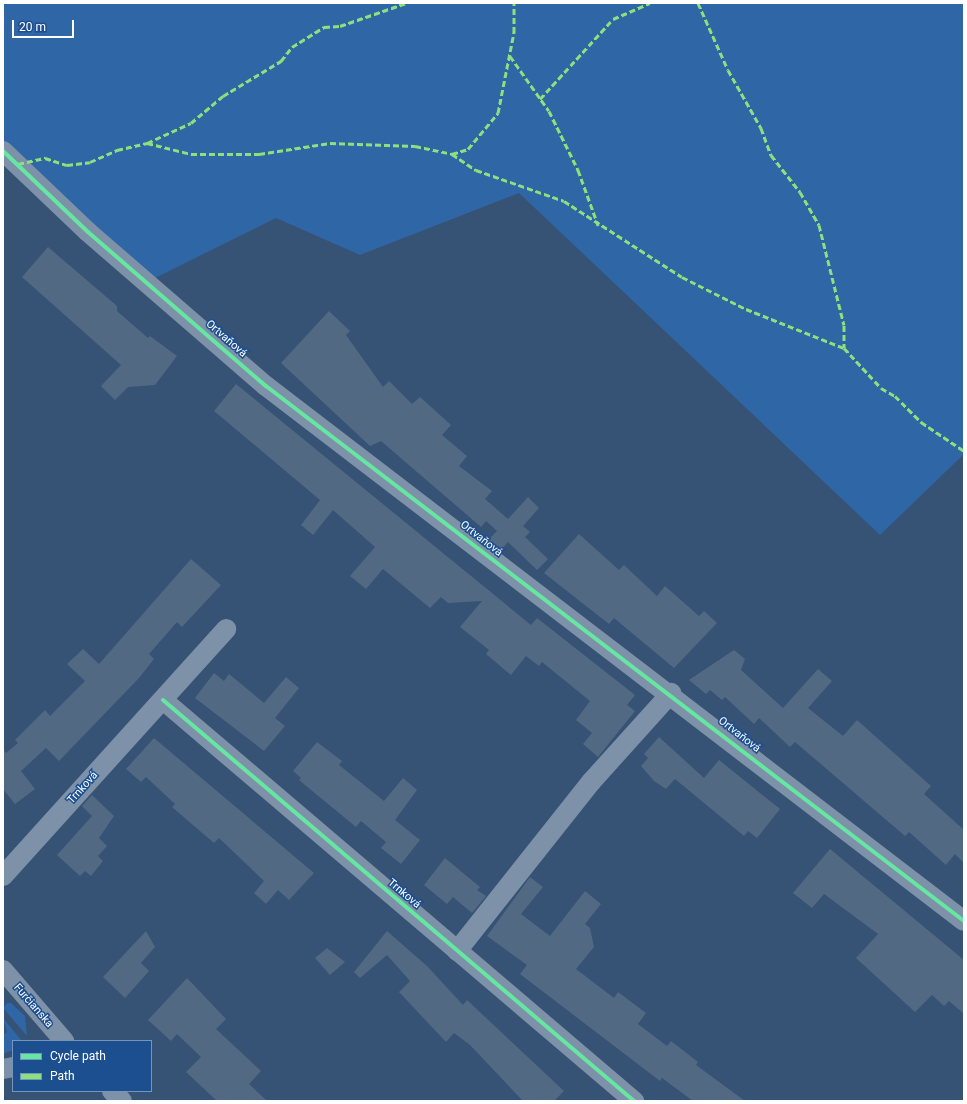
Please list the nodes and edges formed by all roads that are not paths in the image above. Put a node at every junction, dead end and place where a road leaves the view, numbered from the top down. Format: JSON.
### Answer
{"nodes":[{"id":1,"x":3,"y":151,"type":"edge"},
{"id":2,"x":226,"y":629,"type":"dead end"},
{"id":3,"x":671,"y":693,"type":"junction"},
{"id":4,"x":163,"y":700,"type":"junction"},
{"id":5,"x":3,"y":876,"type":"edge"},
{"id":6,"x":964,"y":921,"type":"edge"},
{"id":7,"x":457,"y":951,"type":"junction"},
{"id":8,"x":3,"y":970,"type":"edge"},
{"id":9,"x":59,"y":1040,"type":"edge"},
{"id":10,"x":113,"y":1092,"type":"edge"},
{"id":11,"x":122,"y":1101,"type":"edge"},
{"id":12,"x":634,"y":1101,"type":"edge"}],
"edges":[{"from":1,"to":3,"type":"street","name":"Ortvaňová"},
{"from":2,"to":4,"type":"street","name":"Trnková"},
{"from":3,"to":6,"type":"street","name":"Ortvaňová"},
{"from":3,"to":7,"type":"street"},
{"from":4,"to":5,"type":"street","name":"Trnková"},
{"from":4,"to":7,"type":"street","name":"Trnková"},
{"from":7,"to":12,"type":"street","name":"Trnková"},
{"from":8,"to":9,"type":"street","name":"Furčianska"},
{"from":10,"to":11,"type":"street"}]}
